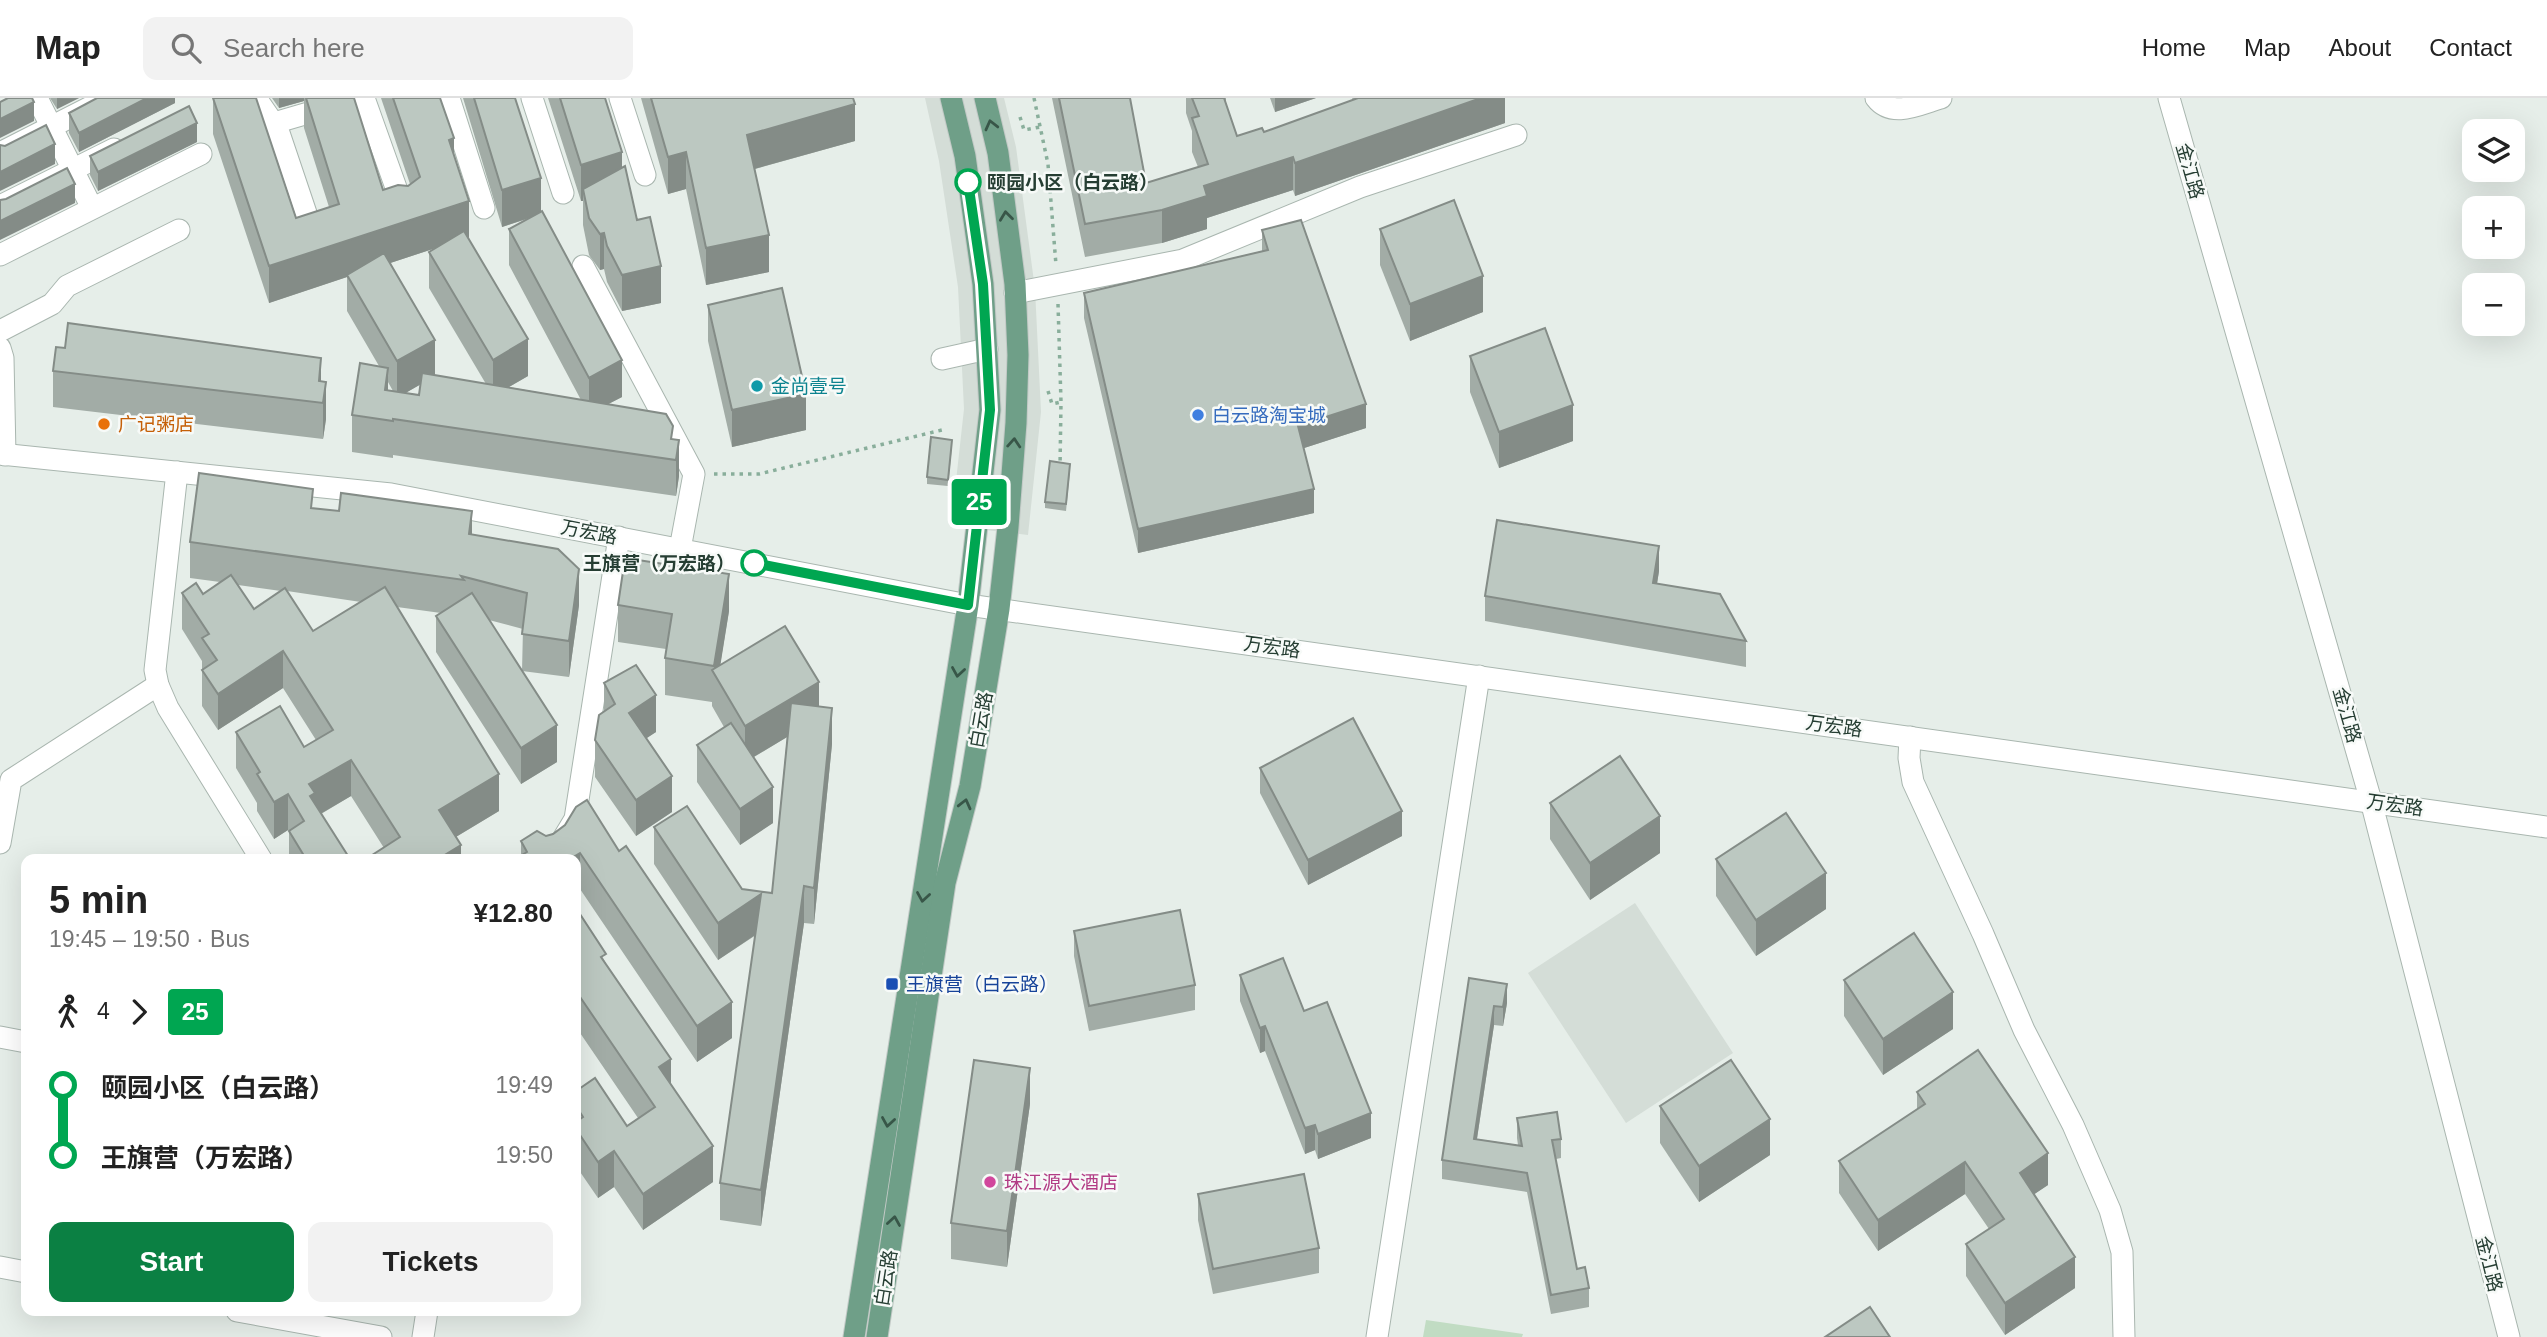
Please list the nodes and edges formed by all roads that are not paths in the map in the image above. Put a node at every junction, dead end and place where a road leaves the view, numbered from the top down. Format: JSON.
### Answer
{"nodes":[{"id":1,"x":37,"y":98,"type":"edge"},
{"id":2,"x":108,"y":98,"type":"edge"},
{"id":3,"x":256,"y":98,"type":"edge"},
{"id":4,"x":357,"y":98,"type":"edge"},
{"id":5,"x":364,"y":98,"type":"edge"},
{"id":6,"x":449,"y":98,"type":"edge"},
{"id":7,"x":532,"y":98,"type":"edge"},
{"id":8,"x":620,"y":98,"type":"edge"},
{"id":9,"x":951,"y":98,"type":"edge"},
{"id":10,"x":985,"y":98,"type":"edge"},
{"id":11,"x":1876,"y":98,"type":"edge"},
{"id":12,"x":1941,"y":98,"type":"edge"},
{"id":13,"x":2169,"y":98,"type":"edge"},
{"id":14,"x":328,"y":102,"type":"edge"},
{"id":15,"x":274,"y":123,"type":"junction"},
{"id":16,"x":51,"y":127,"type":"junction"},
{"id":17,"x":1516,"y":135,"type":"dead end"},
{"id":18,"x":133,"y":139,"type":"edge"},
{"id":19,"x":0,"y":153,"type":"edge"},
{"id":20,"x":201,"y":154,"type":"dead end"},
{"id":21,"x":73,"y":169,"type":"junction"},
{"id":22,"x":645,"y":175,"type":"dead end"},
{"id":23,"x":563,"y":193,"type":"dead end"},
{"id":24,"x":0,"y":206,"type":"edge"},
{"id":25,"x":92,"y":208,"type":"junction"},
{"id":26,"x":484,"y":208,"type":"dead end"},
{"id":27,"x":404,"y":211,"type":"edge"},
{"id":28,"x":179,"y":230,"type":"dead end"},
{"id":29,"x":312,"y":230,"type":"edge"},
{"id":30,"x":0,"y":255,"type":"edge"},
{"id":31,"x":583,"y":266,"type":"dead end"},
{"id":32,"x":1015,"y":293,"type":"junction"},
{"id":33,"x":0,"y":331,"type":"edge"},
{"id":34,"x":0,"y":348,"type":"edge"},
{"id":35,"x":987,"y":349,"type":"junction"},
{"id":36,"x":942,"y":359,"type":"dead end"},
{"id":37,"x":3,"y":455,"type":"edge"},
{"id":38,"x":177,"y":472,"type":"junction"},
{"id":39,"x":619,"y":537,"type":"junction"},
{"id":40,"x":680,"y":549,"type":"junction"},
{"id":41,"x":968,"y":605,"type":"junction"},
{"id":42,"x":999,"y":609,"type":"junction"},
{"id":43,"x":1479,"y":676,"type":"junction"},
{"id":44,"x":158,"y":685,"type":"junction"},
{"id":45,"x":1910,"y":737,"type":"junction"},
{"id":46,"x":2371,"y":801,"type":"junction"},
{"id":47,"x":2547,"y":827,"type":"edge"},
{"id":48,"x":0,"y":843,"type":"edge"},
{"id":49,"x":258,"y":854,"type":"edge"},
{"id":50,"x":554,"y":854,"type":"edge"},
{"id":51,"x":0,"y":1037,"type":"edge"},
{"id":52,"x":21,"y":1041,"type":"edge"},
{"id":53,"x":0,"y":1267,"type":"edge"},
{"id":54,"x":21,"y":1271,"type":"edge"},
{"id":55,"x":264,"y":1316,"type":"edge"},
{"id":56,"x":426,"y":1316,"type":"edge"},
{"id":57,"x":380,"y":1337,"type":"edge"},
{"id":58,"x":423,"y":1337,"type":"edge"},
{"id":59,"x":854,"y":1337,"type":"edge"},
{"id":60,"x":877,"y":1337,"type":"edge"},
{"id":61,"x":1377,"y":1337,"type":"edge"},
{"id":62,"x":2124,"y":1337,"type":"edge"},
{"id":63,"x":2509,"y":1337,"type":"edge"}],
"edges":[{"from":1,"to":16,"type":"street"},
{"from":2,"to":16,"type":"street"},
{"from":3,"to":15,"type":"street"},
{"from":4,"to":14,"type":"street"},
{"from":5,"to":27,"type":"street"},
{"from":6,"to":26,"type":"street"},
{"from":7,"to":23,"type":"street"},
{"from":8,"to":22,"type":"street"},
{"from":9,"to":35,"type":"main road","name":"白云路"},
{"from":32,"to":10,"type":"main road","name":"白云路","one_way":true},
{"from":11,"to":12,"type":"street"},
{"from":13,"to":46,"type":"street","name":"金江路"},
{"from":14,"to":15,"type":"street"},
{"from":15,"to":29,"type":"street"},
{"from":16,"to":19,"type":"street"},
{"from":16,"to":21,"type":"street"},
{"from":17,"to":32,"type":"street"},
{"from":18,"to":21,"type":"street"},
{"from":20,"to":25,"type":"street"},
{"from":21,"to":24,"type":"street"},
{"from":21,"to":25,"type":"street"},
{"from":25,"to":30,"type":"street"},
{"from":28,"to":33,"type":"street"},
{"from":31,"to":40,"type":"street"},
{"from":42,"to":32,"type":"main road","name":"白云路","one_way":true},
{"from":34,"to":37,"type":"street"},
{"from":35,"to":36,"type":"street"},
{"from":35,"to":41,"type":"main road","name":"白云路"},
{"from":37,"to":38,"type":"street","name":"万宏路"},
{"from":38,"to":39,"type":"street","name":"万宏路"},
{"from":38,"to":44,"type":"street"},
{"from":39,"to":40,"type":"street","name":"万宏路"},
{"from":39,"to":50,"type":"street"},
{"from":40,"to":41,"type":"street","name":"万宏路"},
{"from":41,"to":42,"type":"street","name":"万宏路"},
{"from":41,"to":59,"type":"main road","name":"白云路","one_way":true},
{"from":42,"to":43,"type":"street","name":"万宏路"},
{"from":60,"to":42,"type":"main road","name":"白云路","one_way":true},
{"from":43,"to":45,"type":"street","name":"万宏路"},
{"from":43,"to":61,"type":"street"},
{"from":44,"to":48,"type":"street"},
{"from":44,"to":49,"type":"street"},
{"from":45,"to":46,"type":"street","name":"万宏路"},
{"from":45,"to":62,"type":"street"},
{"from":46,"to":47,"type":"street","name":"万宏路"},
{"from":46,"to":63,"type":"street","name":"金江路"},
{"from":51,"to":52,"type":"street"},
{"from":53,"to":54,"type":"street"},
{"from":55,"to":57,"type":"street"},
{"from":56,"to":58,"type":"street"}]}
